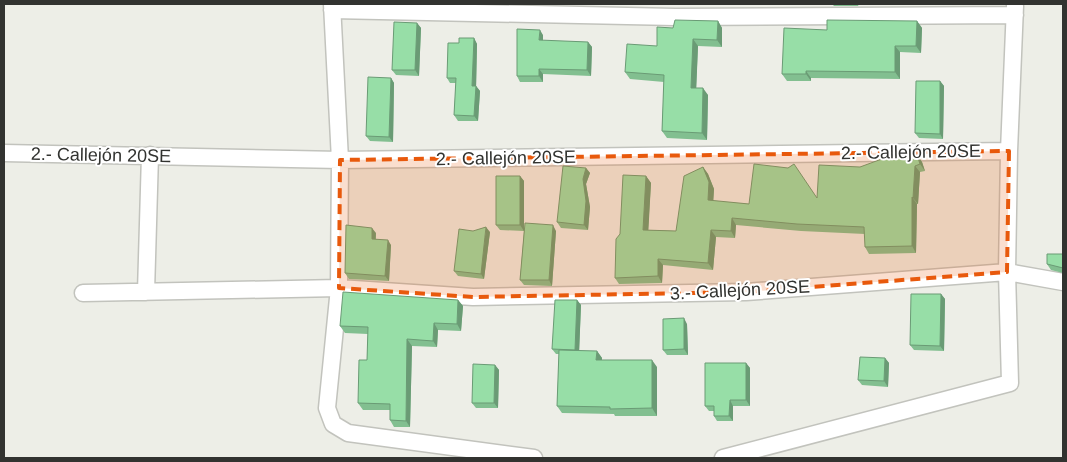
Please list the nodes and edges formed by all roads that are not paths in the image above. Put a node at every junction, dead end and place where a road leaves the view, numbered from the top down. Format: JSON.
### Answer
{"nodes":[{"id":1,"x":332,"y":7,"type":"edge"},
{"id":2,"x":1015,"y":9,"type":"edge"},
{"id":3,"x":1009,"y":151,"type":"junction"},
{"id":4,"x":4,"y":153,"type":"edge"},
{"id":5,"x":150,"y":155,"type":"junction"},
{"id":6,"x":340,"y":160,"type":"junction"},
{"id":7,"x":1007,"y":272,"type":"junction"},
{"id":8,"x":1063,"y":282,"type":"edge"},
{"id":9,"x":339,"y":288,"type":"junction"},
{"id":10,"x":146,"y":292,"type":"junction"},
{"id":11,"x":83,"y":293,"type":"dead end"},
{"id":12,"x":534,"y":458,"type":"edge"},
{"id":13,"x":722,"y":458,"type":"edge"}],
"edges":[{"from":1,"to":2,"type":"street"},
{"from":1,"to":6,"type":"street"},
{"from":2,"to":3,"type":"street"},
{"from":3,"to":6,"type":"street","name":"2.- Callejón 20SE"},
{"from":3,"to":7,"type":"street"},
{"from":4,"to":5,"type":"street","name":"2.- Callejón 20SE"},
{"from":5,"to":6,"type":"street","name":"2.- Callejón 20SE"},
{"from":5,"to":10,"type":"street"},
{"from":6,"to":9,"type":"street"},
{"from":7,"to":8,"type":"street","name":"3.- Callejón 20SE"},
{"from":7,"to":9,"type":"street","name":"3.- Callejón 20SE"},
{"from":7,"to":13,"type":"street"},
{"from":9,"to":10,"type":"street","name":"3.- Callejón 20SE"},
{"from":9,"to":12,"type":"street"},
{"from":10,"to":11,"type":"street","name":"3.- Callejón 20SE"}]}
